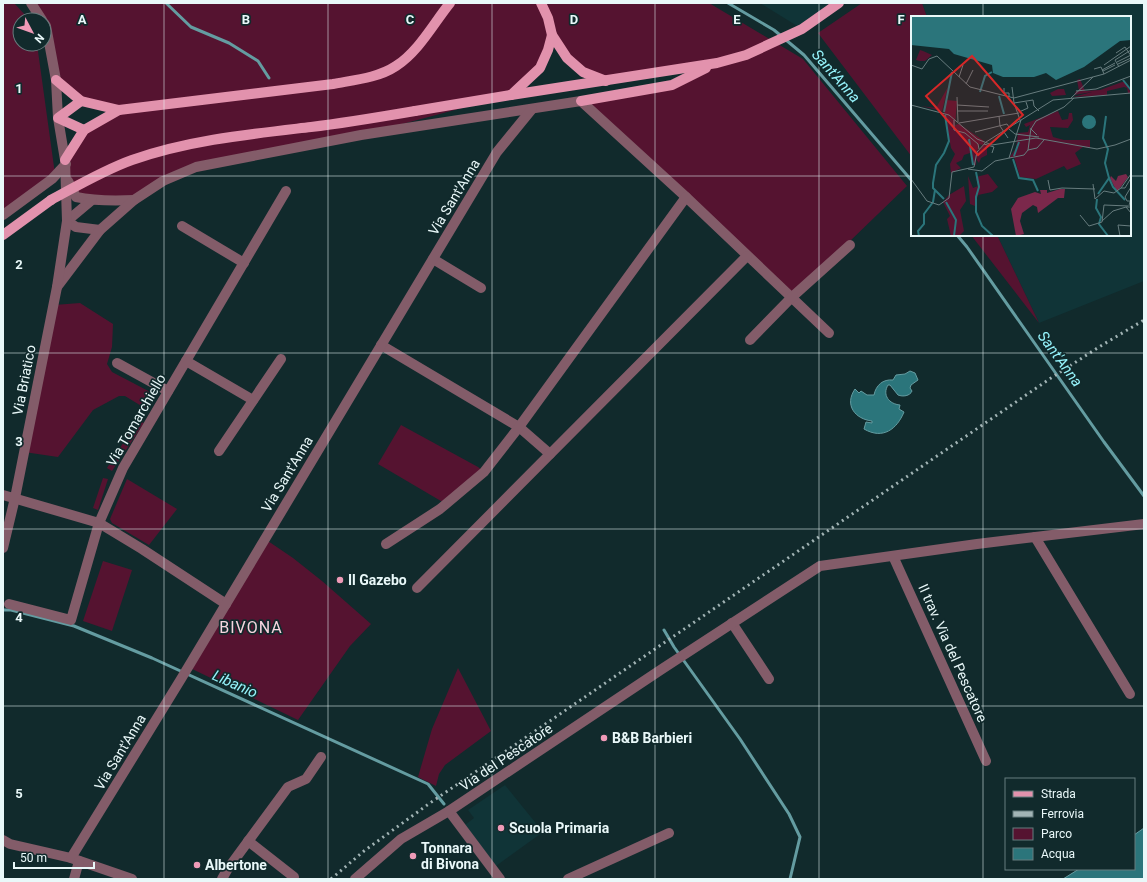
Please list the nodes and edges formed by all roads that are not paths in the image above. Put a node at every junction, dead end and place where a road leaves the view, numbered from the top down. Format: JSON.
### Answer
{"nodes":[{"id":1,"x":31,"y":3,"type":"edge"},
{"id":2,"x":450,"y":3,"type":"edge"},
{"id":3,"x":541,"y":3,"type":"edge"},
{"id":4,"x":839,"y":3,"type":"edge"},
{"id":5,"x":37,"y":12,"type":"edge"},
{"id":6,"x":552,"y":35,"type":"junction"},
{"id":7,"x":51,"y":52,"type":"edge"},
{"id":8,"x":717,"y":63,"type":"junction"},
{"id":9,"x":56,"y":80,"type":"junction"},
{"id":10,"x":607,"y":81,"type":"junction"},
{"id":11,"x":511,"y":95,"type":"junction"},
{"id":12,"x":81,"y":101,"type":"junction"},
{"id":13,"x":581,"y":101,"type":"junction"},
{"id":14,"x":532,"y":109,"type":"junction"},
{"id":15,"x":119,"y":110,"type":"junction"},
{"id":16,"x":58,"y":118,"type":"junction"},
{"id":17,"x":84,"y":130,"type":"junction"},
{"id":18,"x":65,"y":162,"type":"junction"},
{"id":19,"x":66,"y":178,"type":"junction"},
{"id":20,"x":286,"y":191,"type":"dead end"},
{"id":21,"x":686,"y":197,"type":"junction"},
{"id":22,"x":92,"y":200,"type":"junction"},
{"id":23,"x":134,"y":200,"type":"junction"},
{"id":24,"x":3,"y":214,"type":"edge"},
{"id":25,"x":67,"y":221,"type":"junction"},
{"id":26,"x":182,"y":226,"type":"dead end"},
{"id":27,"x":100,"y":230,"type":"junction"},
{"id":28,"x":3,"y":235,"type":"edge"},
{"id":29,"x":850,"y":245,"type":"dead end"},
{"id":30,"x":747,"y":256,"type":"junction"},
{"id":31,"x":433,"y":259,"type":"junction"},
{"id":32,"x":244,"y":263,"type":"junction"},
{"id":33,"x":57,"y":287,"type":"junction"},
{"id":34,"x":481,"y":288,"type":"dead end"},
{"id":35,"x":791,"y":298,"type":"junction"},
{"id":36,"x":829,"y":333,"type":"dead end"},
{"id":37,"x":750,"y":340,"type":"dead end"},
{"id":38,"x":381,"y":345,"type":"junction"},
{"id":39,"x":281,"y":359,"type":"dead end"},
{"id":40,"x":186,"y":361,"type":"junction"},
{"id":41,"x":117,"y":363,"type":"dead end"},
{"id":42,"x":168,"y":391,"type":"junction"},
{"id":43,"x":253,"y":400,"type":"junction"},
{"id":44,"x":520,"y":427,"type":"junction"},
{"id":45,"x":219,"y":451,"type":"dead end"},
{"id":46,"x":550,"y":454,"type":"junction"},
{"id":47,"x":3,"y":495,"type":"edge"},
{"id":48,"x":15,"y":498,"type":"junction"},
{"id":49,"x":99,"y":523,"type":"junction"},
{"id":50,"x":1144,"y":524,"type":"edge"},
{"id":51,"x":1034,"y":537,"type":"junction"},
{"id":52,"x":386,"y":544,"type":"dead end"},
{"id":53,"x":3,"y":548,"type":"edge"},
{"id":54,"x":893,"y":556,"type":"junction"},
{"id":55,"x":417,"y":588,"type":"dead end"},
{"id":56,"x":9,"y":604,"type":"dead end"},
{"id":57,"x":226,"y":604,"type":"junction"},
{"id":58,"x":732,"y":623,"type":"junction"},
{"id":59,"x":770,"y":679,"type":"dead end"},
{"id":60,"x":1130,"y":694,"type":"dead end"},
{"id":61,"x":321,"y":757,"type":"dead end"},
{"id":62,"x":986,"y":761,"type":"dead end"},
{"id":63,"x":449,"y":811,"type":"junction"},
{"id":64,"x":669,"y":833,"type":"dead end"},
{"id":65,"x":3,"y":840,"type":"edge"},
{"id":66,"x":248,"y":841,"type":"junction"},
{"id":67,"x":75,"y":860,"type":"junction"},
{"id":68,"x":294,"y":878,"type":"dead end"},
{"id":69,"x":74,"y":879,"type":"edge"},
{"id":70,"x":132,"y":879,"type":"edge"},
{"id":71,"x":222,"y":879,"type":"edge"},
{"id":72,"x":355,"y":879,"type":"edge"},
{"id":73,"x":500,"y":879,"type":"edge"},
{"id":74,"x":568,"y":879,"type":"edge"}],
"edges":[{"from":1,"to":5,"type":"street"},
{"from":2,"to":15,"type":"main road"},
{"from":3,"to":6,"type":"main road"},
{"from":4,"to":8,"type":"main road"},
{"from":6,"to":10,"type":"main road"},
{"from":6,"to":11,"type":"main road"},
{"from":7,"to":9,"type":"street","name":"Via Briatico"},
{"from":8,"to":10,"type":"main road"},
{"from":8,"to":13,"type":"main road"},
{"from":9,"to":12,"type":"main road"},
{"from":9,"to":16,"type":"street","name":"Via Briatico"},
{"from":10,"to":11,"type":"main road"},
{"from":11,"to":28,"type":"main road","bridge":true},
{"from":12,"to":15,"type":"main road"},
{"from":12,"to":16,"type":"main road"},
{"from":13,"to":14,"type":"street"},
{"from":13,"to":21,"type":"street"},
{"from":14,"to":23,"type":"street"},
{"from":14,"to":31,"type":"street","name":"Via Sant'Anna"},
{"from":15,"to":17,"type":"main road"},
{"from":16,"to":17,"type":"main road"},
{"from":16,"to":18,"type":"street","name":"Via Briatico"},
{"from":17,"to":18,"type":"main road"},
{"from":18,"to":19,"type":"street","name":"Via Briatico"},
{"from":18,"to":24,"type":"street"},
{"from":19,"to":22,"type":"street"},
{"from":19,"to":25,"type":"street","name":"Via Briatico"},
{"from":20,"to":32,"type":"street","name":"Via Tomarchiello"},
{"from":21,"to":30,"type":"street"},
{"from":21,"to":44,"type":"street"},
{"from":22,"to":23,"type":"street"},
{"from":22,"to":25,"type":"street"},
{"from":23,"to":27,"type":"street"},
{"from":25,"to":27,"type":"street"},
{"from":25,"to":33,"type":"street","name":"Via Briatico"},
{"from":26,"to":32,"type":"street"},
{"from":27,"to":33,"type":"street"},
{"from":29,"to":35,"type":"street"},
{"from":30,"to":35,"type":"street"},
{"from":30,"to":46,"type":"street"},
{"from":31,"to":34,"type":"street"},
{"from":31,"to":38,"type":"street","name":"Via Sant'Anna"},
{"from":32,"to":40,"type":"street","name":"Via Tomarchiello"},
{"from":33,"to":48,"type":"street","name":"Via Briatico"},
{"from":35,"to":36,"type":"street"},
{"from":35,"to":37,"type":"street"},
{"from":38,"to":44,"type":"street"},
{"from":38,"to":57,"type":"street","name":"Via Sant'Anna"},
{"from":39,"to":43,"type":"street"},
{"from":40,"to":42,"type":"street","name":"Via Tomarchiello"},
{"from":40,"to":43,"type":"street"},
{"from":41,"to":42,"type":"street"},
{"from":42,"to":49,"type":"street","name":"Via Tomarchiello"},
{"from":43,"to":45,"type":"street"},
{"from":44,"to":46,"type":"street"},
{"from":44,"to":52,"type":"street"},
{"from":46,"to":55,"type":"street"},
{"from":47,"to":48,"type":"street"},
{"from":48,"to":49,"type":"street"},
{"from":48,"to":53,"type":"street","name":"Via Briatico"},
{"from":49,"to":56,"type":"street","name":"Via Tomarchiello"},
{"from":49,"to":57,"type":"street"},
{"from":50,"to":51,"type":"street","name":"Via del Pescatore"},
{"from":51,"to":54,"type":"street","name":"Via del Pescatore"},
{"from":51,"to":60,"type":"street"},
{"from":54,"to":58,"type":"street","name":"Via del Pescatore"},
{"from":54,"to":62,"type":"street","name":"II trav. Via del Pescatore"},
{"from":57,"to":67,"type":"street","name":"Via Sant'Anna"},
{"from":58,"to":59,"type":"street"},
{"from":58,"to":63,"type":"street","name":"Via del Pescatore"},
{"from":61,"to":66,"type":"street"},
{"from":63,"to":72,"type":"street","name":"Via del Pescatore"},
{"from":63,"to":73,"type":"street"},
{"from":64,"to":74,"type":"street"},
{"from":65,"to":67,"type":"street"},
{"from":66,"to":68,"type":"street"},
{"from":66,"to":71,"type":"street"},
{"from":67,"to":69,"type":"street","name":"Via Sant'Anna"},
{"from":67,"to":70,"type":"street"}]}
